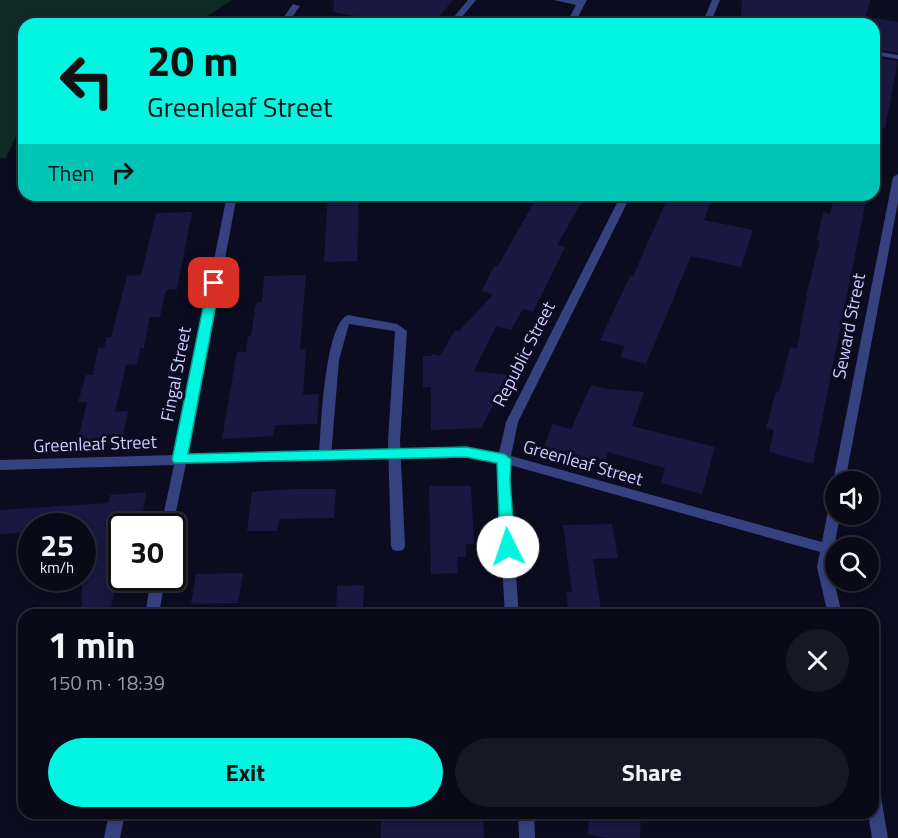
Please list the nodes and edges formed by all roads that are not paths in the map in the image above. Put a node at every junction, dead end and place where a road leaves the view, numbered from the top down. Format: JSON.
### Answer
{"nodes":[{"id":1,"x":472,"y":0,"type":"edge"},
{"id":2,"x":558,"y":0,"type":"edge"},
{"id":3,"x":716,"y":0,"type":"edge"},
{"id":4,"x":582,"y":2,"type":"edge"},
{"id":5,"x":296,"y":6,"type":"dead end"},
{"id":6,"x":287,"y":18,"type":"edge"},
{"id":7,"x":457,"y":18,"type":"edge"},
{"id":8,"x":573,"y":18,"type":"edge"},
{"id":9,"x":708,"y":18,"type":"edge"},
{"id":10,"x":880,"y":54,"type":"edge"},
{"id":11,"x":898,"y":57,"type":"edge"},
{"id":12,"x":898,"y":177,"type":"edge"},
{"id":13,"x":231,"y":201,"type":"edge"},
{"id":14,"x":624,"y":201,"type":"edge"},
{"id":15,"x":393,"y":454,"type":"junction"},
{"id":16,"x":325,"y":456,"type":"junction"},
{"id":17,"x":504,"y":459,"type":"junction"},
{"id":18,"x":179,"y":460,"type":"junction"},
{"id":19,"x":0,"y":465,"type":"edge"},
{"id":20,"x":841,"y":471,"type":"edge"},
{"id":21,"x":170,"y":513,"type":"edge"},
{"id":22,"x":398,"y":546,"type":"dead end"},
{"id":23,"x":825,"y":548,"type":"edge"},
{"id":24,"x":157,"y":591,"type":"edge"},
{"id":25,"x":830,"y":591,"type":"edge"},
{"id":26,"x":153,"y":609,"type":"edge"},
{"id":27,"x":512,"y":609,"type":"edge"},
{"id":28,"x":834,"y":609,"type":"edge"},
{"id":29,"x":116,"y":819,"type":"edge"},
{"id":30,"x":526,"y":819,"type":"edge"},
{"id":31,"x":877,"y":819,"type":"edge"},
{"id":32,"x":112,"y":838,"type":"edge"},
{"id":33,"x":527,"y":838,"type":"edge"},
{"id":34,"x":880,"y":838,"type":"edge"}],
"edges":[{"from":1,"to":7,"type":"street"},
{"from":2,"to":4,"type":"street"},
{"from":3,"to":9,"type":"street"},
{"from":4,"to":8,"type":"street"},
{"from":5,"to":6,"type":"street"},
{"from":10,"to":11,"type":"street"},
{"from":12,"to":20,"type":"street","name":"Seward Street"},
{"from":13,"to":18,"type":"street","name":"Fingal Street"},
{"from":14,"to":17,"type":"street","name":"Republic Street"},
{"from":15,"to":16,"type":"street","name":"Greenleaf Street"},
{"from":15,"to":16,"type":"street"},
{"from":15,"to":17,"type":"street","name":"Greenleaf Street"},
{"from":15,"to":22,"type":"street"},
{"from":16,"to":18,"type":"street","name":"Greenleaf Street"},
{"from":17,"to":23,"type":"street","name":"Greenleaf Street"},
{"from":17,"to":27,"type":"street","name":"Republic Street"},
{"from":18,"to":19,"type":"street","name":"Greenleaf Street"},
{"from":18,"to":21,"type":"street","name":"Fingal Street"},
{"from":24,"to":26,"type":"street"},
{"from":25,"to":28,"type":"street"},
{"from":29,"to":32,"type":"street"},
{"from":30,"to":33,"type":"street"},
{"from":31,"to":34,"type":"street"}]}
